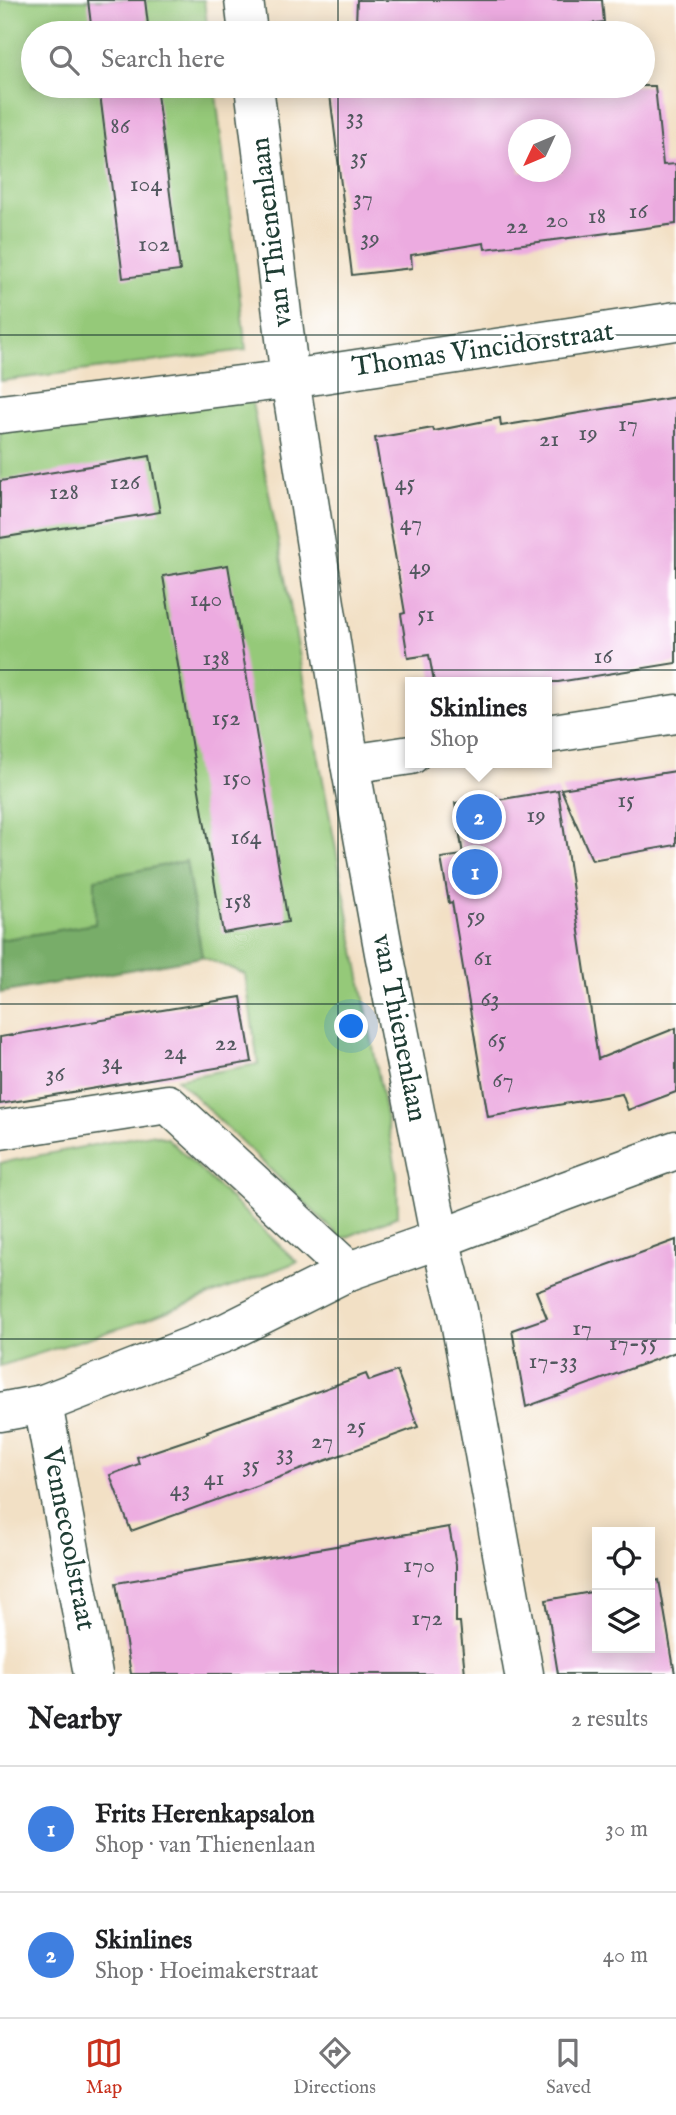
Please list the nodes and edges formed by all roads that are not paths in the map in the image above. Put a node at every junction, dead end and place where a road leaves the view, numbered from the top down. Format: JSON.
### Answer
{"nodes":[{"id":1,"x":244,"y":0,"type":"edge"},
{"id":2,"x":247,"y":21,"type":"edge"},
{"id":3,"x":255,"y":98,"type":"edge"},
{"id":4,"x":676,"y":321,"type":"edge"},
{"id":5,"x":290,"y":379,"type":"junction"},
{"id":6,"x":0,"y":414,"type":"edge"},
{"id":7,"x":676,"y":714,"type":"edge"},
{"id":8,"x":552,"y":733,"type":"edge"},
{"id":9,"x":405,"y":756,"type":"edge"},
{"id":10,"x":351,"y":764,"type":"junction"},
{"id":11,"x":0,"y":1130,"type":"edge"},
{"id":12,"x":676,"y":1150,"type":"edge"},
{"id":13,"x":440,"y":1239,"type":"junction"},
{"id":14,"x":349,"y":1270,"type":"junction"},
{"id":15,"x":43,"y":1404,"type":"junction"},
{"id":16,"x":0,"y":1412,"type":"edge"},
{"id":17,"x":93,"y":1674,"type":"edge"},
{"id":18,"x":524,"y":1674,"type":"edge"}],
"edges":[{"from":1,"to":2,"type":"street"},
{"from":3,"to":5,"type":"street","name":"van Thienenlaan"},
{"from":4,"to":5,"type":"street","name":"Thomas Vincidorstraat"},
{"from":5,"to":6,"type":"street"},
{"from":5,"to":10,"type":"street","name":"van Thienenlaan"},
{"from":7,"to":8,"type":"street"},
{"from":9,"to":10,"type":"street"},
{"from":10,"to":13,"type":"street","name":"van Thienenlaan"},
{"from":11,"to":14,"type":"street"},
{"from":12,"to":13,"type":"street"},
{"from":13,"to":14,"type":"street"},
{"from":13,"to":18,"type":"street","name":"van Thienenlaan"},
{"from":14,"to":15,"type":"street"},
{"from":15,"to":16,"type":"street"},
{"from":15,"to":17,"type":"street","name":"Vennecoolstraat"}]}
